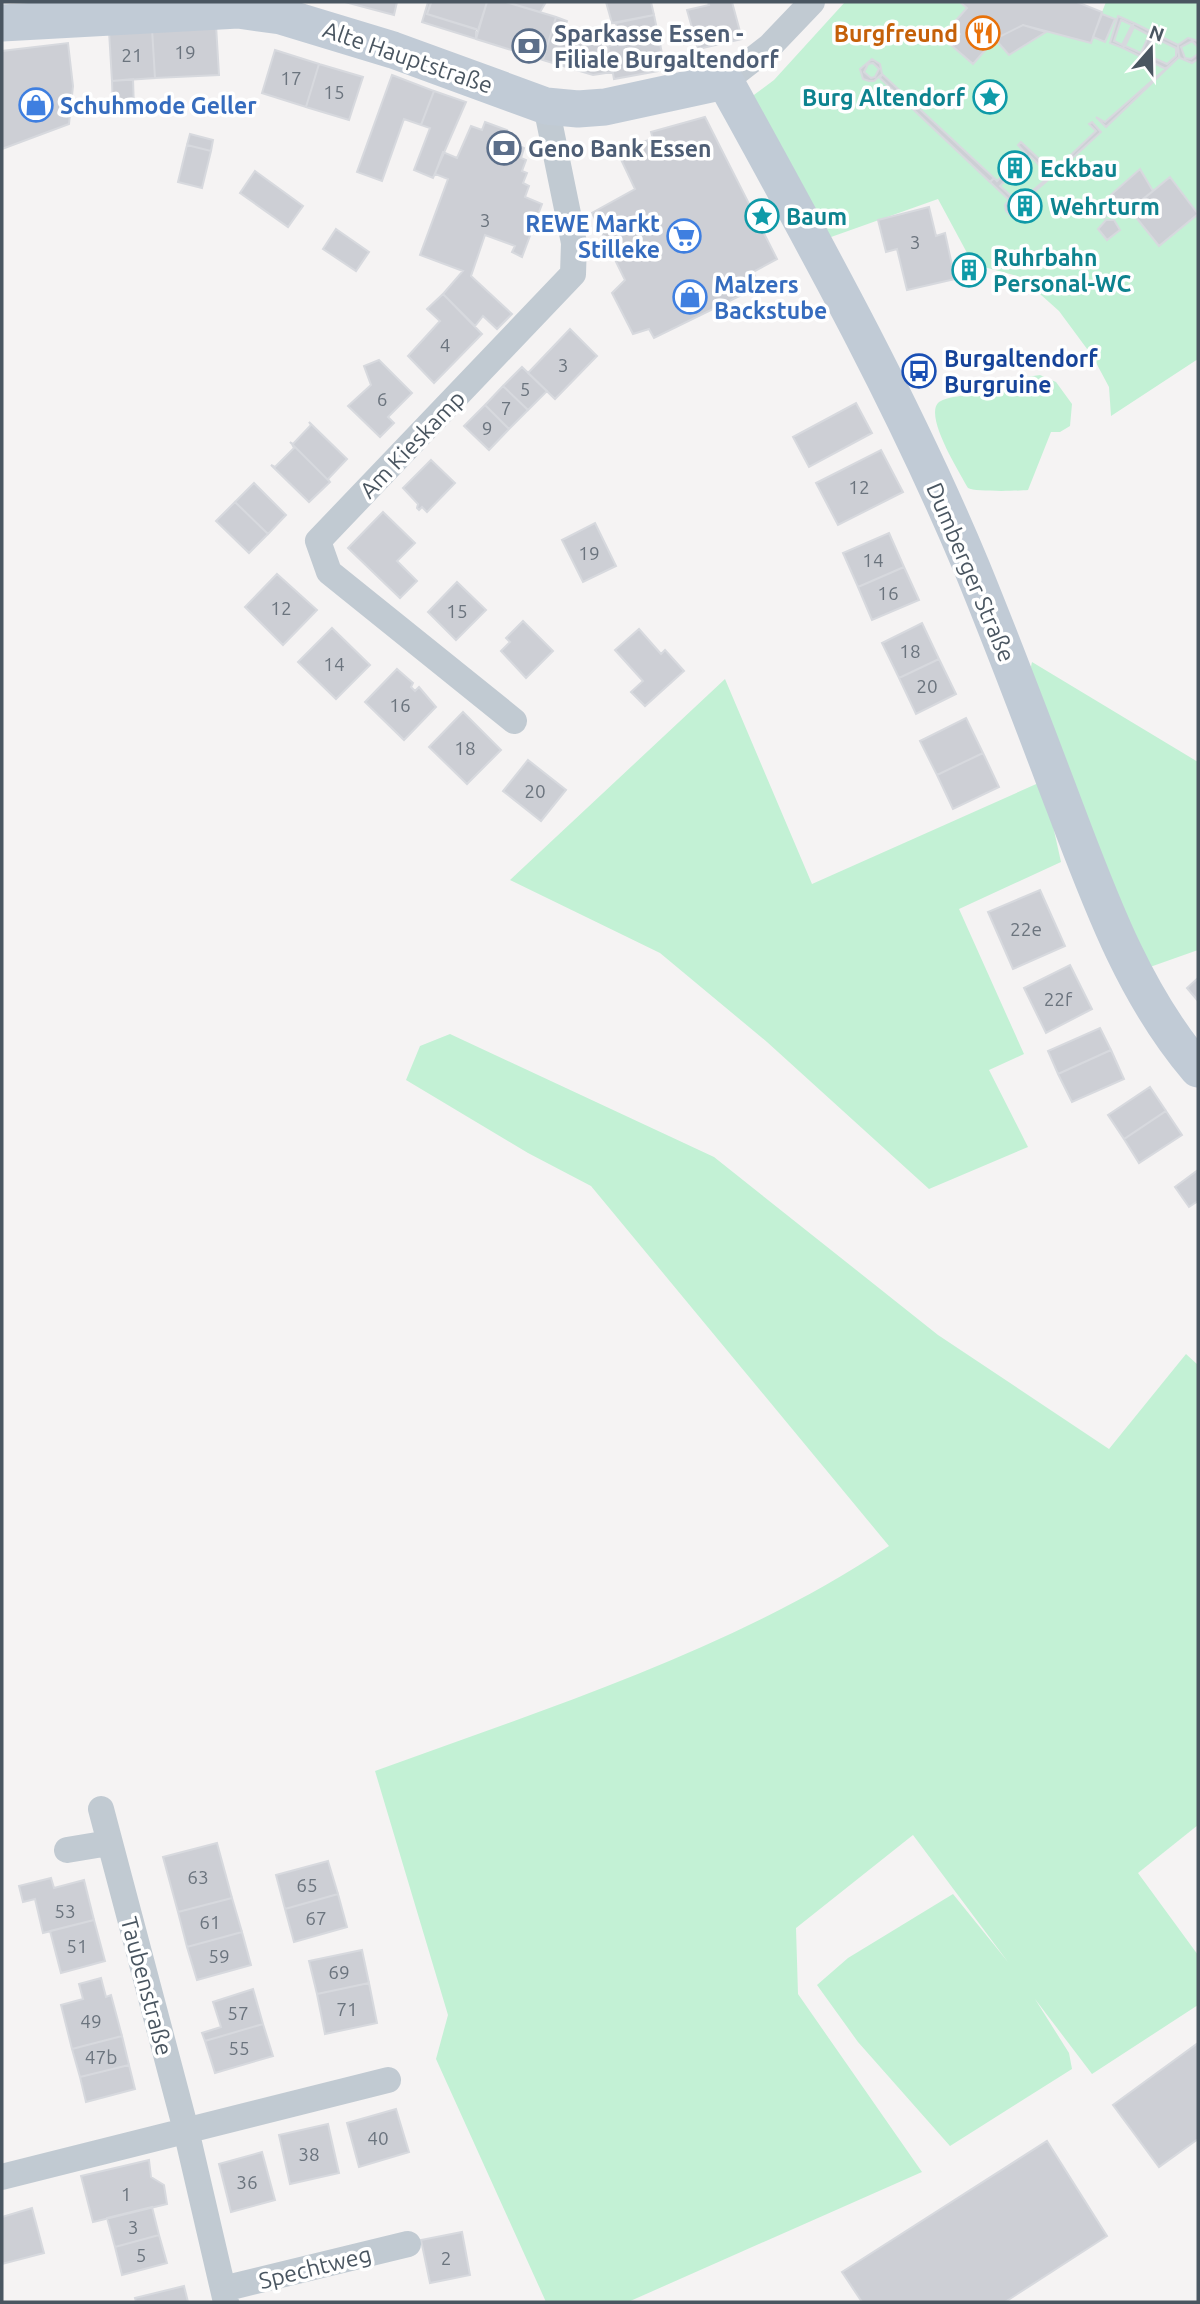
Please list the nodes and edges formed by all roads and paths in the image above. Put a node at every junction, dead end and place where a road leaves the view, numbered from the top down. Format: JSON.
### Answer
{"nodes":[{"id":1,"x":812,"y":2,"type":"edge"},
{"id":2,"x":85,"y":11,"type":"edge"},
{"id":3,"x":2,"y":23,"type":"edge"},
{"id":4,"x":725,"y":81,"type":"junction"},
{"id":5,"x":546,"y":106,"type":"junction"},
{"id":6,"x":514,"y":721,"type":"dead end"},
{"id":7,"x":1198,"y":1069,"type":"edge"},
{"id":8,"x":102,"y":1809,"type":"dead end"},
{"id":9,"x":109,"y":1843,"type":"junction"},
{"id":10,"x":67,"y":1850,"type":"dead end"},
{"id":11,"x":388,"y":2080,"type":"dead end"},
{"id":12,"x":186,"y":2130,"type":"junction"},
{"id":13,"x":2,"y":2177,"type":"edge"},
{"id":14,"x":408,"y":2245,"type":"dead end"},
{"id":15,"x":224,"y":2296,"type":"edge"}],
"edges":[{"from":1,"to":4,"type":"street"},
{"from":2,"to":3,"type":"main road","name":"Alte Hauptstraße"},
{"from":2,"to":5,"type":"main road","name":"Alte Hauptstraße"},
{"from":4,"to":5,"type":"main road","name":"Alte Hauptstraße"},
{"from":4,"to":7,"type":"main road","name":"Dumberger Straße"},
{"from":5,"to":6,"type":"street","name":"Am Kieskamp"},
{"from":8,"to":9,"type":"street","name":"Taubenstraße"},
{"from":9,"to":10,"type":"street"},
{"from":9,"to":12,"type":"street","name":"Taubenstraße"},
{"from":11,"to":12,"type":"street"},
{"from":12,"to":13,"type":"street"},
{"from":12,"to":15,"type":"street","name":"Spechtweg"},
{"from":14,"to":15,"type":"street","name":"Spechtweg"}]}
